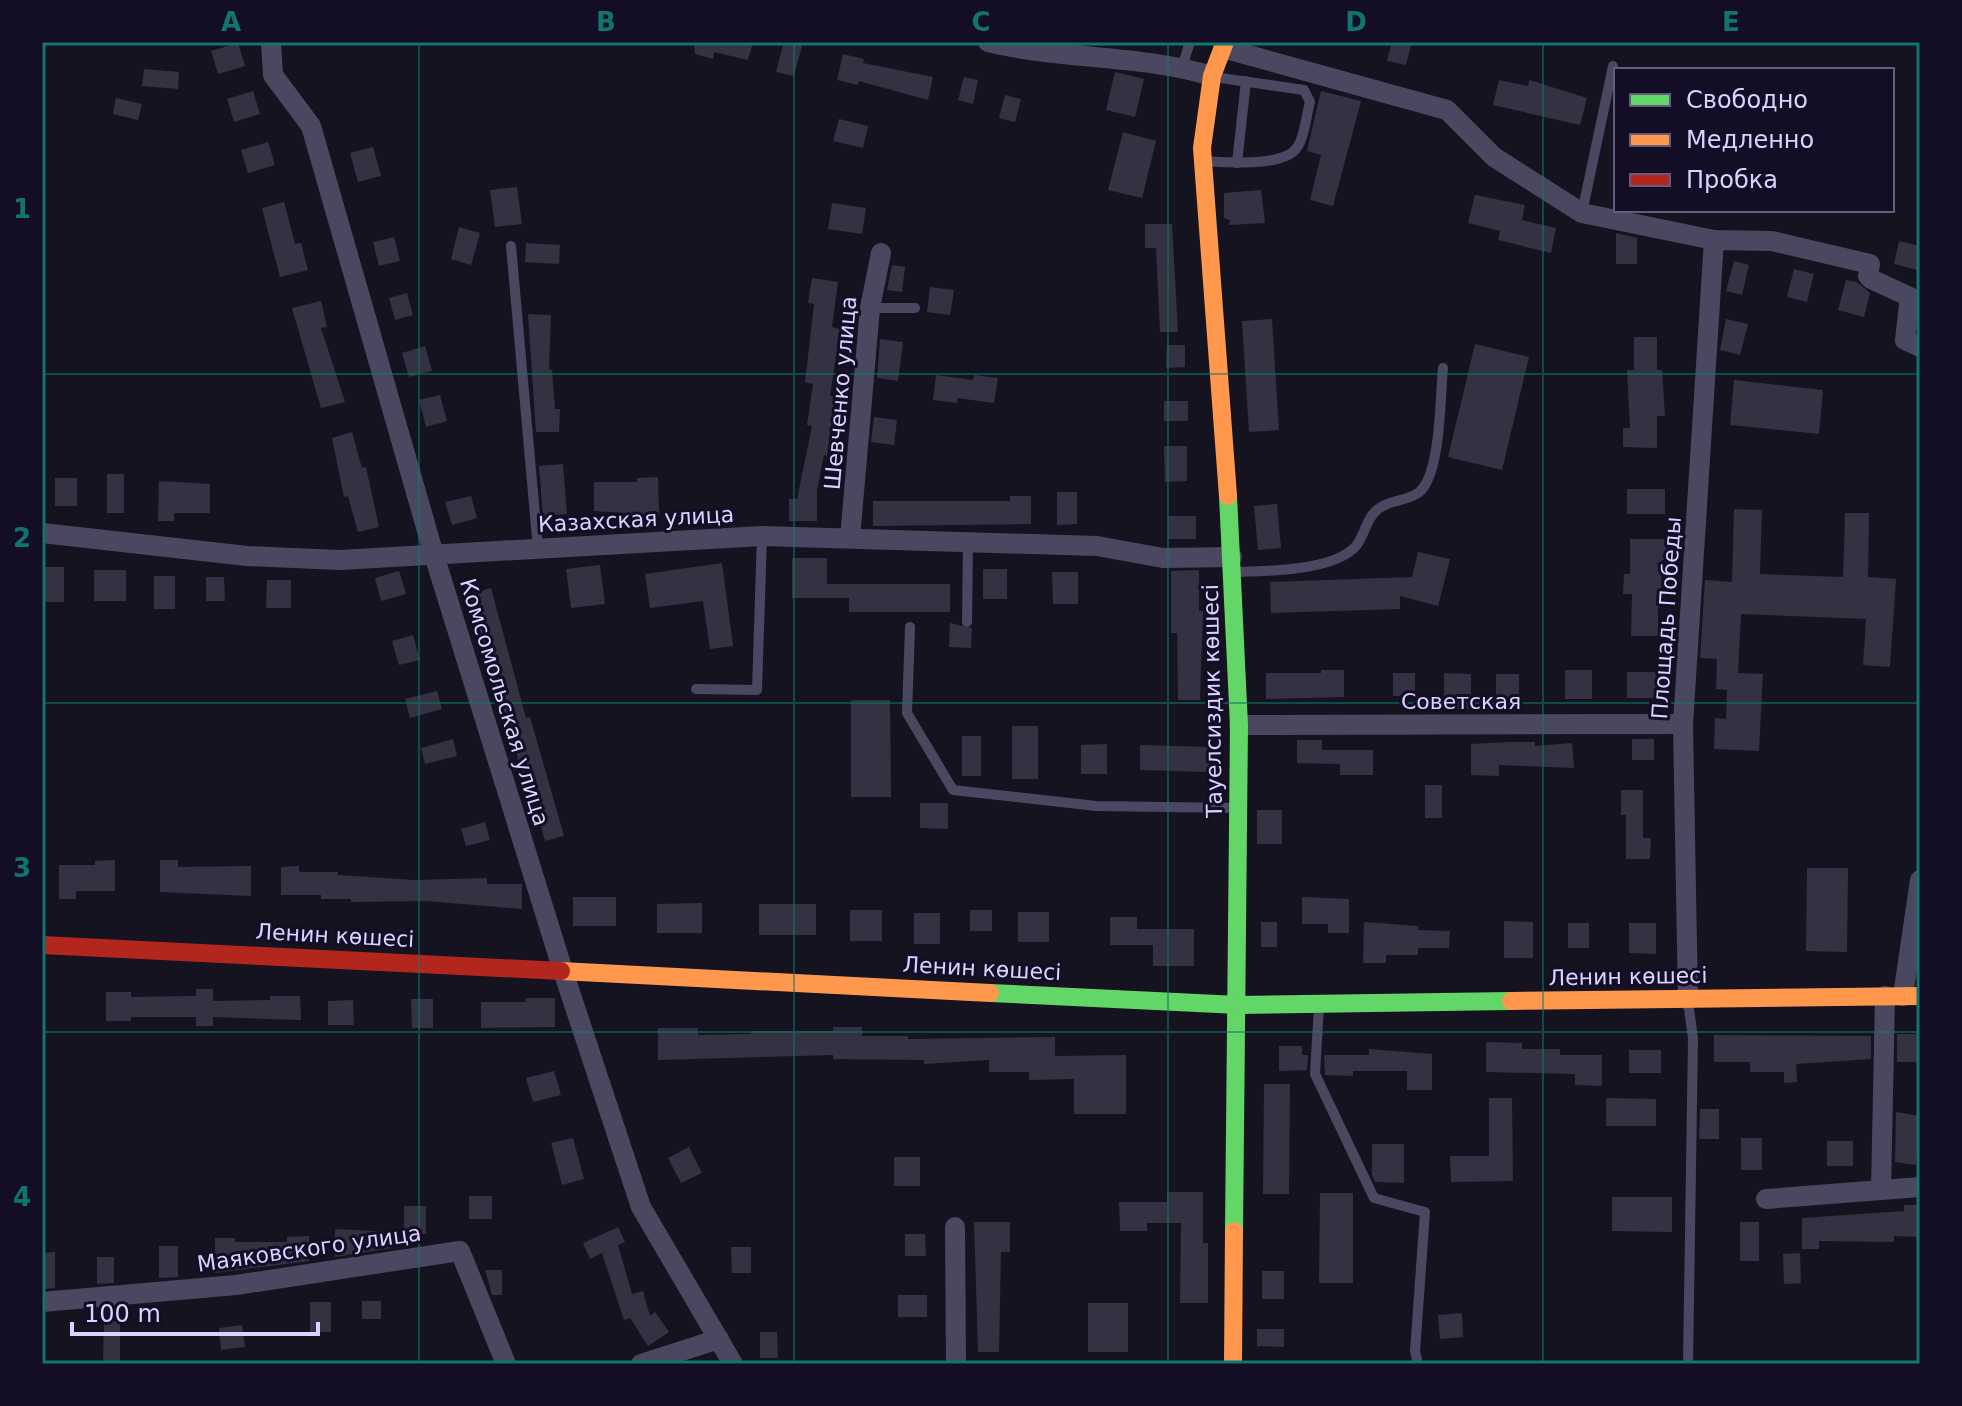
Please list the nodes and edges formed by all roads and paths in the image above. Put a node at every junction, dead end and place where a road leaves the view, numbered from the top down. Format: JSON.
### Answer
{"nodes":[{"id":1,"x":271,"y":42,"type":"edge"},
{"id":2,"x":988,"y":42,"type":"edge"},
{"id":3,"x":1190,"y":42,"type":"edge"},
{"id":4,"x":1224,"y":45,"type":"edge"},
{"id":5,"x":1613,"y":66,"type":"dead end"},
{"id":6,"x":1182,"y":67,"type":"junction"},
{"id":7,"x":1212,"y":76,"type":"junction"},
{"id":8,"x":1246,"y":81,"type":"junction"},
{"id":9,"x":1203,"y":161,"type":"junction"},
{"id":10,"x":1237,"y":163,"type":"junction"},
{"id":11,"x":1582,"y":213,"type":"junction"},
{"id":12,"x":1714,"y":240,"type":"junction"},
{"id":13,"x":511,"y":246,"type":"dead end"},
{"id":14,"x":881,"y":253,"type":"dead end"},
{"id":15,"x":870,"y":308,"type":"junction"},
{"id":16,"x":915,"y":308,"type":"dead end"},
{"id":17,"x":1920,"y":347,"type":"edge"},
{"id":18,"x":1443,"y":368,"type":"dead end"},
{"id":19,"x":42,"y":533,"type":"edge"},
{"id":20,"x":762,"y":536,"type":"junction"},
{"id":21,"x":850,"y":538,"type":"junction"},
{"id":22,"x":968,"y":542,"type":"junction"},
{"id":23,"x":538,"y":549,"type":"junction"},
{"id":24,"x":434,"y":555,"type":"junction"},
{"id":25,"x":1232,"y":564,"type":"junction"},
{"id":26,"x":967,"y":622,"type":"dead end"},
{"id":27,"x":910,"y":627,"type":"dead end"},
{"id":28,"x":696,"y":689,"type":"dead end"},
{"id":29,"x":1683,"y":724,"type":"junction"},
{"id":30,"x":1239,"y":725,"type":"junction"},
{"id":31,"x":1239,"y":808,"type":"junction"},
{"id":32,"x":1920,"y":880,"type":"edge"},
{"id":33,"x":42,"y":945,"type":"edge"},
{"id":34,"x":563,"y":971,"type":"junction"},
{"id":35,"x":1903,"y":996,"type":"edge"},
{"id":36,"x":1688,"y":1000,"type":"junction"},
{"id":37,"x":1320,"y":1004,"type":"junction"},
{"id":38,"x":1238,"y":1005,"type":"junction"},
{"id":39,"x":1920,"y":1187,"type":"edge"},
{"id":40,"x":1881,"y":1190,"type":"junction"},
{"id":41,"x":1766,"y":1199,"type":"dead end"},
{"id":42,"x":955,"y":1227,"type":"dead end"},
{"id":43,"x":42,"y":1302,"type":"edge"},
{"id":44,"x":719,"y":1339,"type":"junction"},
{"id":45,"x":1688,"y":1363,"type":"edge"},
{"id":46,"x":506,"y":1364,"type":"edge"},
{"id":47,"x":641,"y":1364,"type":"edge"},
{"id":48,"x":733,"y":1364,"type":"edge"},
{"id":49,"x":956,"y":1364,"type":"edge"},
{"id":50,"x":1233,"y":1364,"type":"edge"},
{"id":51,"x":1418,"y":1364,"type":"edge"}],
"edges":[{"from":1,"to":24,"type":"street","name":"Комсомольская улица"},
{"from":2,"to":6,"type":"street"},
{"from":3,"to":6,"type":"lane"},
{"from":4,"to":7,"type":"street","name":"Тауелсиздик көшесі"},
{"from":4,"to":11,"type":"street"},
{"from":5,"to":11,"type":"lane"},
{"from":6,"to":7,"type":"street"},
{"from":7,"to":8,"type":"lane"},
{"from":7,"to":9,"type":"street","name":"Тауелсиздик көшесі"},
{"from":8,"to":10,"type":"lane"},
{"from":8,"to":10,"type":"lane"},
{"from":9,"to":10,"type":"lane"},
{"from":9,"to":25,"type":"street","name":"Тауелсиздик көшесі"},
{"from":11,"to":12,"type":"street"},
{"from":12,"to":17,"type":"street"},
{"from":12,"to":29,"type":"street","name":"Площадь Победы"},
{"from":13,"to":23,"type":"lane"},
{"from":14,"to":15,"type":"street","name":"Шевченко улица"},
{"from":15,"to":16,"type":"lane"},
{"from":15,"to":21,"type":"street","name":"Шевченко улица"},
{"from":18,"to":25,"type":"lane"},
{"from":19,"to":24,"type":"street","name":"Казахская улица"},
{"from":20,"to":21,"type":"street","name":"Казахская улица"},
{"from":20,"to":23,"type":"street","name":"Казахская улица"},
{"from":20,"to":28,"type":"lane"},
{"from":21,"to":22,"type":"street","name":"Казахская улица"},
{"from":22,"to":25,"type":"street","name":"Казахская улица"},
{"from":22,"to":26,"type":"lane"},
{"from":23,"to":24,"type":"street","name":"Казахская улица"},
{"from":24,"to":34,"type":"street","name":"Комсомольская улица"},
{"from":25,"to":30,"type":"street","name":"Тауелсиздик көшесі"},
{"from":27,"to":31,"type":"lane"},
{"from":29,"to":30,"type":"street","name":"Советская"},
{"from":29,"to":36,"type":"street","name":"Площадь Победы"},
{"from":30,"to":31,"type":"street","name":"Тауелсиздик көшесі"},
{"from":31,"to":38,"type":"street","name":"Тауелсиздик көшесі"},
{"from":32,"to":35,"type":"street"},
{"from":33,"to":34,"type":"street","name":"Ленин көшесі"},
{"from":34,"to":38,"type":"street","name":"Ленин көшесі"},
{"from":34,"to":44,"type":"street","name":"Комсомольская улица"},
{"from":35,"to":36,"type":"street","name":"Ленин көшесі"},
{"from":35,"to":40,"type":"street"},
{"from":36,"to":37,"type":"street","name":"Ленин көшесі"},
{"from":36,"to":45,"type":"lane"},
{"from":37,"to":38,"type":"street","name":"Ленин көшесі"},
{"from":37,"to":51,"type":"lane"},
{"from":38,"to":50,"type":"street","name":"Тауелсиздик көшесі"},
{"from":39,"to":40,"type":"street"},
{"from":40,"to":41,"type":"street"},
{"from":42,"to":49,"type":"street"},
{"from":43,"to":46,"type":"street","name":"Маяковского улица"},
{"from":44,"to":47,"type":"street"},
{"from":44,"to":48,"type":"street","name":"Комсомольская улица"}]}
